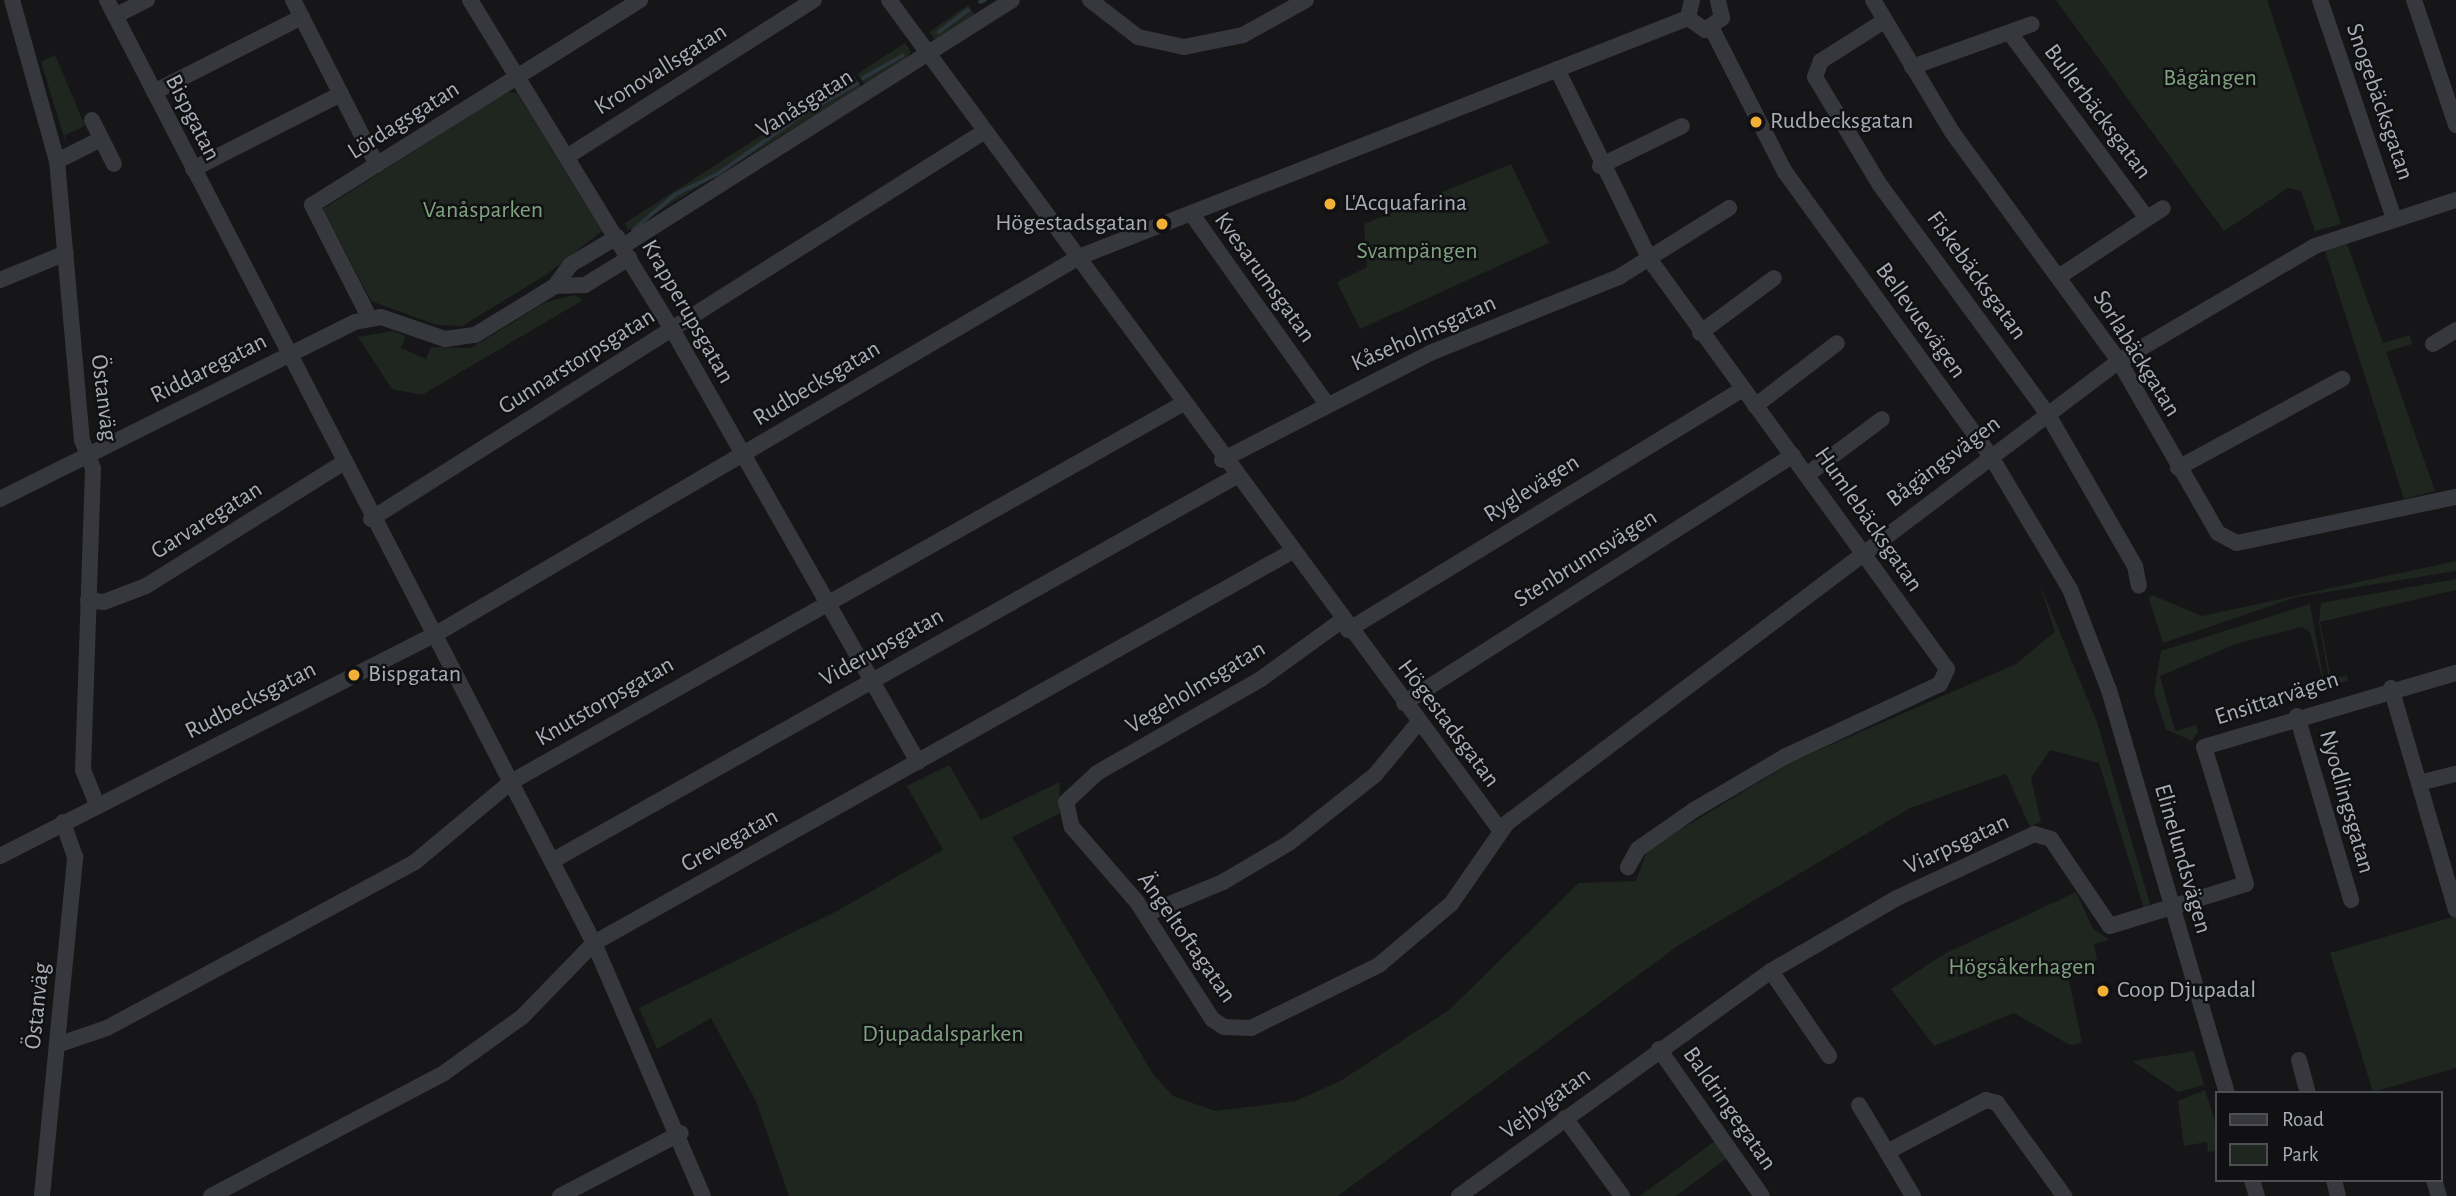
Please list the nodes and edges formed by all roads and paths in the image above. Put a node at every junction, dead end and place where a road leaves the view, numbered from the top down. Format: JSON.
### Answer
{"nodes":[{"id":1,"x":12,"y":0,"type":"edge"},
{"id":2,"x":107,"y":0,"type":"edge"},
{"id":3,"x":147,"y":0,"type":"edge"},
{"id":4,"x":293,"y":0,"type":"edge"},
{"id":5,"x":470,"y":0,"type":"edge"},
{"id":6,"x":640,"y":0,"type":"edge"},
{"id":7,"x":814,"y":0,"type":"edge"},
{"id":8,"x":889,"y":0,"type":"edge"},
{"id":9,"x":1012,"y":0,"type":"edge"},
{"id":10,"x":1090,"y":0,"type":"edge"},
{"id":11,"x":1306,"y":0,"type":"edge"},
{"id":12,"x":1692,"y":0,"type":"edge"},
{"id":13,"x":1873,"y":0,"type":"edge"},
{"id":14,"x":2320,"y":0,"type":"edge"},
{"id":15,"x":2414,"y":0,"type":"edge"},
{"id":16,"x":1726,"y":2,"type":"edge"},
{"id":17,"x":115,"y":16,"type":"junction"},
{"id":18,"x":302,"y":17,"type":"junction"},
{"id":19,"x":1688,"y":18,"type":"junction"},
{"id":20,"x":1884,"y":21,"type":"junction"},
{"id":21,"x":2032,"y":24,"type":"dead end"},
{"id":22,"x":1712,"y":29,"type":"junction"},
{"id":23,"x":2010,"y":33,"type":"junction"},
{"id":24,"x":928,"y":54,"type":"junction"},
{"id":25,"x":1912,"y":66,"type":"junction"},
{"id":26,"x":1557,"y":69,"type":"junction"},
{"id":27,"x":520,"y":76,"type":"junction"},
{"id":28,"x":154,"y":92,"type":"junction"},
{"id":29,"x":341,"y":94,"type":"junction"},
{"id":30,"x":92,"y":120,"type":"dead end"},
{"id":31,"x":2456,"y":125,"type":"edge"},
{"id":32,"x":1682,"y":126,"type":"dead end"},
{"id":33,"x":985,"y":131,"type":"junction"},
{"id":34,"x":101,"y":139,"type":"junction"},
{"id":35,"x":568,"y":156,"type":"junction"},
{"id":36,"x":57,"y":161,"type":"junction"},
{"id":37,"x":114,"y":164,"type":"dead end"},
{"id":38,"x":377,"y":165,"type":"junction"},
{"id":39,"x":1600,"y":166,"type":"junction"},
{"id":40,"x":193,"y":169,"type":"junction"},
{"id":41,"x":2456,"y":200,"type":"edge"},
{"id":42,"x":1728,"y":208,"type":"dead end"},
{"id":43,"x":2163,"y":208,"type":"dead end"},
{"id":44,"x":1191,"y":213,"type":"junction"},
{"id":45,"x":2147,"y":218,"type":"junction"},
{"id":46,"x":2395,"y":219,"type":"junction"},
{"id":47,"x":623,"y":247,"type":"junction"},
{"id":48,"x":66,"y":253,"type":"junction"},
{"id":49,"x":1079,"y":257,"type":"junction"},
{"id":50,"x":1650,"y":260,"type":"junction"},
{"id":51,"x":2060,"y":276,"type":"junction"},
{"id":52,"x":1774,"y":278,"type":"dead end"},
{"id":53,"x":0,"y":280,"type":"edge"},
{"id":54,"x":555,"y":286,"type":"junction"},
{"id":55,"x":369,"y":317,"type":"junction"},
{"id":56,"x":672,"y":329,"type":"junction"},
{"id":57,"x":2456,"y":330,"type":"edge"},
{"id":58,"x":1700,"y":333,"type":"junction"},
{"id":59,"x":1837,"y":343,"type":"dead end"},
{"id":60,"x":2433,"y":344,"type":"dead end"},
{"id":61,"x":287,"y":355,"type":"junction"},
{"id":62,"x":2119,"y":361,"type":"junction"},
{"id":63,"x":2342,"y":379,"type":"dead end"},
{"id":64,"x":1741,"y":390,"type":"junction"},
{"id":65,"x":1326,"y":403,"type":"junction"},
{"id":66,"x":1182,"y":404,"type":"junction"},
{"id":67,"x":1755,"y":406,"type":"junction"},
{"id":68,"x":2047,"y":413,"type":"junction"},
{"id":69,"x":1882,"y":419,"type":"dead end"},
{"id":70,"x":744,"y":455,"type":"junction"},
{"id":71,"x":1793,"y":455,"type":"junction"},
{"id":72,"x":1990,"y":455,"type":"junction"},
{"id":73,"x":88,"y":456,"type":"junction"},
{"id":74,"x":1222,"y":460,"type":"junction"},
{"id":75,"x":343,"y":463,"type":"junction"},
{"id":76,"x":2178,"y":468,"type":"junction"},
{"id":77,"x":1808,"y":474,"type":"junction"},
{"id":78,"x":1235,"y":477,"type":"junction"},
{"id":79,"x":2456,"y":496,"type":"edge"},
{"id":80,"x":0,"y":499,"type":"edge"},
{"id":81,"x":371,"y":519,"type":"junction"},
{"id":82,"x":1291,"y":552,"type":"junction"},
{"id":83,"x":1862,"y":553,"type":"junction"},
{"id":84,"x":2139,"y":586,"type":"dead end"},
{"id":85,"x":88,"y":600,"type":"junction"},
{"id":86,"x":828,"y":602,"type":"junction"},
{"id":87,"x":1345,"y":625,"type":"junction"},
{"id":88,"x":434,"y":635,"type":"junction"},
{"id":89,"x":2091,"y":640,"type":"joint"},
{"id":90,"x":2456,"y":673,"type":"edge"},
{"id":91,"x":871,"y":680,"type":"junction"},
{"id":92,"x":2391,"y":688,"type":"junction"},
{"id":93,"x":1404,"y":703,"type":"junction"},
{"id":94,"x":2297,"y":716,"type":"junction"},
{"id":95,"x":1418,"y":723,"type":"junction"},
{"id":96,"x":918,"y":762,"type":"junction"},
{"id":97,"x":2456,"y":774,"type":"edge"},
{"id":98,"x":511,"y":782,"type":"junction"},
{"id":99,"x":2419,"y":783,"type":"junction"},
{"id":100,"x":1072,"y":791,"type":"joint"},
{"id":101,"x":97,"y":805,"type":"junction"},
{"id":102,"x":63,"y":822,"type":"junction"},
{"id":103,"x":1500,"y":830,"type":"junction"},
{"id":104,"x":0,"y":856,"type":"edge"},
{"id":105,"x":552,"y":861,"type":"junction"},
{"id":106,"x":1628,"y":867,"type":"dead end"},
{"id":107,"x":2450,"y":870,"type":"edge"},
{"id":108,"x":2351,"y":900,"type":"dead end"},
{"id":109,"x":2173,"y":910,"type":"junction"},
{"id":110,"x":2456,"y":910,"type":"edge"},
{"id":111,"x":1146,"y":914,"type":"junction"},
{"id":112,"x":594,"y":943,"type":"junction"},
{"id":113,"x":1771,"y":971,"type":"junction"},
{"id":114,"x":57,"y":1045,"type":"junction"},
{"id":115,"x":1659,"y":1049,"type":"junction"},
{"id":116,"x":1829,"y":1056,"type":"dead end"},
{"id":117,"x":2299,"y":1060,"type":"dead end"},
{"id":118,"x":2226,"y":1091,"type":"edge"},
{"id":119,"x":2307,"y":1091,"type":"edge"},
{"id":120,"x":1859,"y":1105,"type":"dead end"},
{"id":121,"x":1566,"y":1118,"type":"junction"},
{"id":122,"x":681,"y":1133,"type":"junction"},
{"id":123,"x":1887,"y":1152,"type":"junction"},
{"id":124,"x":1469,"y":1193,"type":"edge"},
{"id":125,"x":42,"y":1196,"type":"edge"},
{"id":126,"x":211,"y":1196,"type":"edge"},
{"id":127,"x":560,"y":1196,"type":"edge"},
{"id":128,"x":703,"y":1196,"type":"edge"},
{"id":129,"x":1622,"y":1196,"type":"edge"},
{"id":130,"x":1762,"y":1196,"type":"edge"},
{"id":131,"x":1913,"y":1196,"type":"edge"},
{"id":132,"x":2064,"y":1196,"type":"edge"}],
"edges":[{"from":1,"to":36,"type":"street","name":"Östanväg"},
{"from":2,"to":17,"type":"street","name":"Bispgatan"},
{"from":3,"to":17,"type":"street"},
{"from":4,"to":18,"type":"street"},
{"from":5,"to":27,"type":"street","name":"Krapperupsgatan"},
{"from":6,"to":27,"type":"street","name":"Lördagsgatan"},
{"from":7,"to":35,"type":"street","name":"Kronovallsgatan"},
{"from":8,"to":24,"type":"street","name":"Högestadsgatan"},
{"from":9,"to":24,"type":"street","name":"Vanåsgatan"},
{"from":10,"to":11,"type":"street"},
{"from":12,"to":19,"type":"street"},
{"from":13,"to":20,"type":"street","name":"Sorlabäckgatan"},
{"from":14,"to":46,"type":"street","name":"Snogebäcksgatan"},
{"from":15,"to":31,"type":"street"},
{"from":16,"to":22,"type":"street"},
{"from":17,"to":28,"type":"street","name":"Bispgatan"},
{"from":18,"to":28,"type":"street"},
{"from":18,"to":29,"type":"street"},
{"from":19,"to":22,"type":"street"},
{"from":19,"to":26,"type":"street","name":"Rudbecksgatan"},
{"from":20,"to":25,"type":"street","name":"Sorlabäckgatan"},
{"from":20,"to":68,"type":"street","name":"Fiskebäcksgatan"},
{"from":21,"to":23,"type":"street"},
{"from":22,"to":72,"type":"street","name":"Bellevuevägen"},
{"from":23,"to":25,"type":"street"},
{"from":23,"to":45,"type":"street","name":"Bullerbäcksgatan"},
{"from":24,"to":33,"type":"street","name":"Högestadsgatan"},
{"from":24,"to":47,"type":"street","name":"Vanåsgatan"},
{"from":25,"to":51,"type":"street","name":"Sorlabäckgatan"},
{"from":26,"to":39,"type":"street","name":"Humlebäcksgatan"},
{"from":26,"to":44,"type":"street","name":"Rudbecksgatan"},
{"from":27,"to":35,"type":"street","name":"Krapperupsgatan"},
{"from":27,"to":38,"type":"street","name":"Lördagsgatan"},
{"from":28,"to":40,"type":"street","name":"Bispgatan"},
{"from":29,"to":38,"type":"street"},
{"from":29,"to":40,"type":"street"},
{"from":30,"to":34,"type":"street"},
{"from":32,"to":39,"type":"street"},
{"from":33,"to":49,"type":"street","name":"Högestadsgatan"},
{"from":33,"to":56,"type":"street","name":"Gunnarstorpsgatan"},
{"from":34,"to":36,"type":"street"},
{"from":34,"to":37,"type":"street"},
{"from":35,"to":47,"type":"street","name":"Krapperupsgatan"},
{"from":36,"to":48,"type":"street","name":"Östanväg"},
{"from":38,"to":55,"type":"street","name":"Lördagsgatan"},
{"from":39,"to":50,"type":"street","name":"Humlebäcksgatan"},
{"from":40,"to":61,"type":"street","name":"Bispgatan"},
{"from":41,"to":46,"type":"street","name":"Bågängsvägen"},
{"from":42,"to":50,"type":"street","name":"Kåseholmsgatan"},
{"from":43,"to":45,"type":"street"},
{"from":44,"to":49,"type":"street","name":"Rudbecksgatan"},
{"from":44,"to":65,"type":"street","name":"Kvesarumsgatan"},
{"from":45,"to":51,"type":"street"},
{"from":46,"to":62,"type":"street","name":"Bågängsvägen"},
{"from":47,"to":54,"type":"street"},
{"from":47,"to":54,"type":"street"},
{"from":47,"to":56,"type":"street","name":"Krapperupsgatan"},
{"from":48,"to":53,"type":"street"},
{"from":48,"to":73,"type":"street","name":"Östanväg"},
{"from":49,"to":66,"type":"street","name":"Högestadsgatan"},
{"from":49,"to":70,"type":"street","name":"Rudbecksgatan"},
{"from":50,"to":58,"type":"street","name":"Humlebäcksgatan"},
{"from":50,"to":65,"type":"street","name":"Kåseholmsgatan"},
{"from":51,"to":62,"type":"street","name":"Sorlabäckgatan"},
{"from":52,"to":58,"type":"street"},
{"from":54,"to":55,"type":"street"},
{"from":55,"to":61,"type":"street"},
{"from":56,"to":70,"type":"street","name":"Krapperupsgatan"},
{"from":56,"to":81,"type":"street","name":"Gunnarstorpsgatan"},
{"from":57,"to":60,"type":"street"},
{"from":58,"to":64,"type":"street","name":"Humlebäcksgatan"},
{"from":59,"to":67,"type":"street"},
{"from":61,"to":73,"type":"street","name":"Riddaregatan"},
{"from":61,"to":75,"type":"street","name":"Bispgatan"},
{"from":62,"to":68,"type":"street","name":"Bågängsvägen"},
{"from":62,"to":76,"type":"street","name":"Sorlabäckgatan"},
{"from":63,"to":76,"type":"street"},
{"from":64,"to":67,"type":"street","name":"Humlebäcksgatan"},
{"from":64,"to":87,"type":"street","name":"Ryglevägen"},
{"from":65,"to":74,"type":"street","name":"Kåseholmsgatan"},
{"from":66,"to":74,"type":"street","name":"Högestadsgatan"},
{"from":66,"to":86,"type":"street","name":"Knutstorpsgatan"},
{"from":67,"to":71,"type":"street","name":"Humlebäcksgatan"},
{"from":68,"to":72,"type":"street","name":"Bågängsvägen"},
{"from":68,"to":84,"type":"street","name":"Fiskebäcksgatan"},
{"from":69,"to":77,"type":"street"},
{"from":70,"to":86,"type":"street","name":"Krapperupsgatan"},
{"from":70,"to":88,"type":"street","name":"Rudbecksgatan"},
{"from":71,"to":77,"type":"street","name":"Humlebäcksgatan"},
{"from":71,"to":93,"type":"street","name":"Stenbrunnsvägen"},
{"from":72,"to":83,"type":"street","name":"Bågängsvägen"},
{"from":72,"to":89,"type":"street","name":"Bellevuevägen"},
{"from":73,"to":80,"type":"street","name":"Riddaregatan"},
{"from":73,"to":85,"type":"street","name":"Östanväg"},
{"from":74,"to":78,"type":"street","name":"Högestadsgatan"},
{"from":75,"to":81,"type":"street","name":"Bispgatan"},
{"from":75,"to":85,"type":"street","name":"Garvaregatan"},
{"from":76,"to":79,"type":"street","name":"Sorlabäckgatan"},
{"from":77,"to":83,"type":"street","name":"Humlebäcksgatan"},
{"from":78,"to":82,"type":"street","name":"Högestadsgatan"},
{"from":78,"to":91,"type":"street","name":"Viderupsgatan"},
{"from":81,"to":88,"type":"street","name":"Bispgatan"},
{"from":82,"to":87,"type":"street","name":"Högestadsgatan"},
{"from":82,"to":96,"type":"street","name":"Grevegatan"},
{"from":83,"to":103,"type":"street","name":"Bågängsvägen"},
{"from":83,"to":106,"type":"street","name":"Humlebäcksgatan"},
{"from":85,"to":101,"type":"street","name":"Östanväg"},
{"from":86,"to":91,"type":"street","name":"Krapperupsgatan"},
{"from":86,"to":98,"type":"street","name":"Knutstorpsgatan"},
{"from":87,"to":93,"type":"street","name":"Högestadsgatan"},
{"from":87,"to":100,"type":"street","name":"Vegeholmsgatan"},
{"from":88,"to":98,"type":"street","name":"Bispgatan"},
{"from":88,"to":101,"type":"street","name":"Rudbecksgatan"},
{"from":89,"to":109,"type":"street","name":"Elinelundsvägen"},
{"from":90,"to":92,"type":"street","name":"Ensittarvägen"},
{"from":91,"to":96,"type":"street","name":"Krapperupsgatan"},
{"from":91,"to":105,"type":"street","name":"Viderupsgatan"},
{"from":92,"to":94,"type":"street","name":"Ensittarvägen"},
{"from":92,"to":99,"type":"street"},
{"from":93,"to":95,"type":"street","name":"Högestadsgatan"},
{"from":94,"to":108,"type":"street","name":"Nyodlingsgatan"},
{"from":94,"to":109,"type":"street","name":"Ensittarvägen"},
{"from":95,"to":103,"type":"street","name":"Högestadsgatan"},
{"from":95,"to":111,"type":"street"},
{"from":96,"to":112,"type":"street","name":"Grevegatan"},
{"from":97,"to":99,"type":"street"},
{"from":98,"to":105,"type":"street","name":"Bispgatan"},
{"from":98,"to":114,"type":"street","name":"Knutstorpsgatan"},
{"from":99,"to":107,"type":"street"},
{"from":100,"to":111,"type":"street","name":"Ängeltoftagatan"},
{"from":101,"to":102,"type":"street","name":"Rudbecksgatan"},
{"from":102,"to":104,"type":"street","name":"Rudbecksgatan"},
{"from":102,"to":114,"type":"street","name":"Östanväg"},
{"from":103,"to":111,"type":"street","name":"Ängeltoftagatan"},
{"from":105,"to":112,"type":"street","name":"Bispgatan"},
{"from":107,"to":110,"type":"street"},
{"from":109,"to":113,"type":"street","name":"Viarpsgatan"},
{"from":109,"to":118,"type":"street","name":"Elinelundsvägen"},
{"from":112,"to":122,"type":"street","name":"Bispgatan"},
{"from":112,"to":126,"type":"street","name":"Grevegatan"},
{"from":113,"to":115,"type":"street","name":"Viarpsgatan"},
{"from":113,"to":116,"type":"street"},
{"from":114,"to":125,"type":"street","name":"Östanväg"},
{"from":115,"to":121,"type":"street","name":"Vejbygatan"},
{"from":115,"to":130,"type":"street","name":"Baldringegatan"},
{"from":117,"to":119,"type":"street"},
{"from":120,"to":123,"type":"street"},
{"from":121,"to":124,"type":"street","name":"Vejbygatan"},
{"from":121,"to":129,"type":"street"},
{"from":122,"to":127,"type":"street"},
{"from":122,"to":128,"type":"street","name":"Bispgatan"},
{"from":123,"to":131,"type":"street"},
{"from":123,"to":132,"type":"street"}]}
